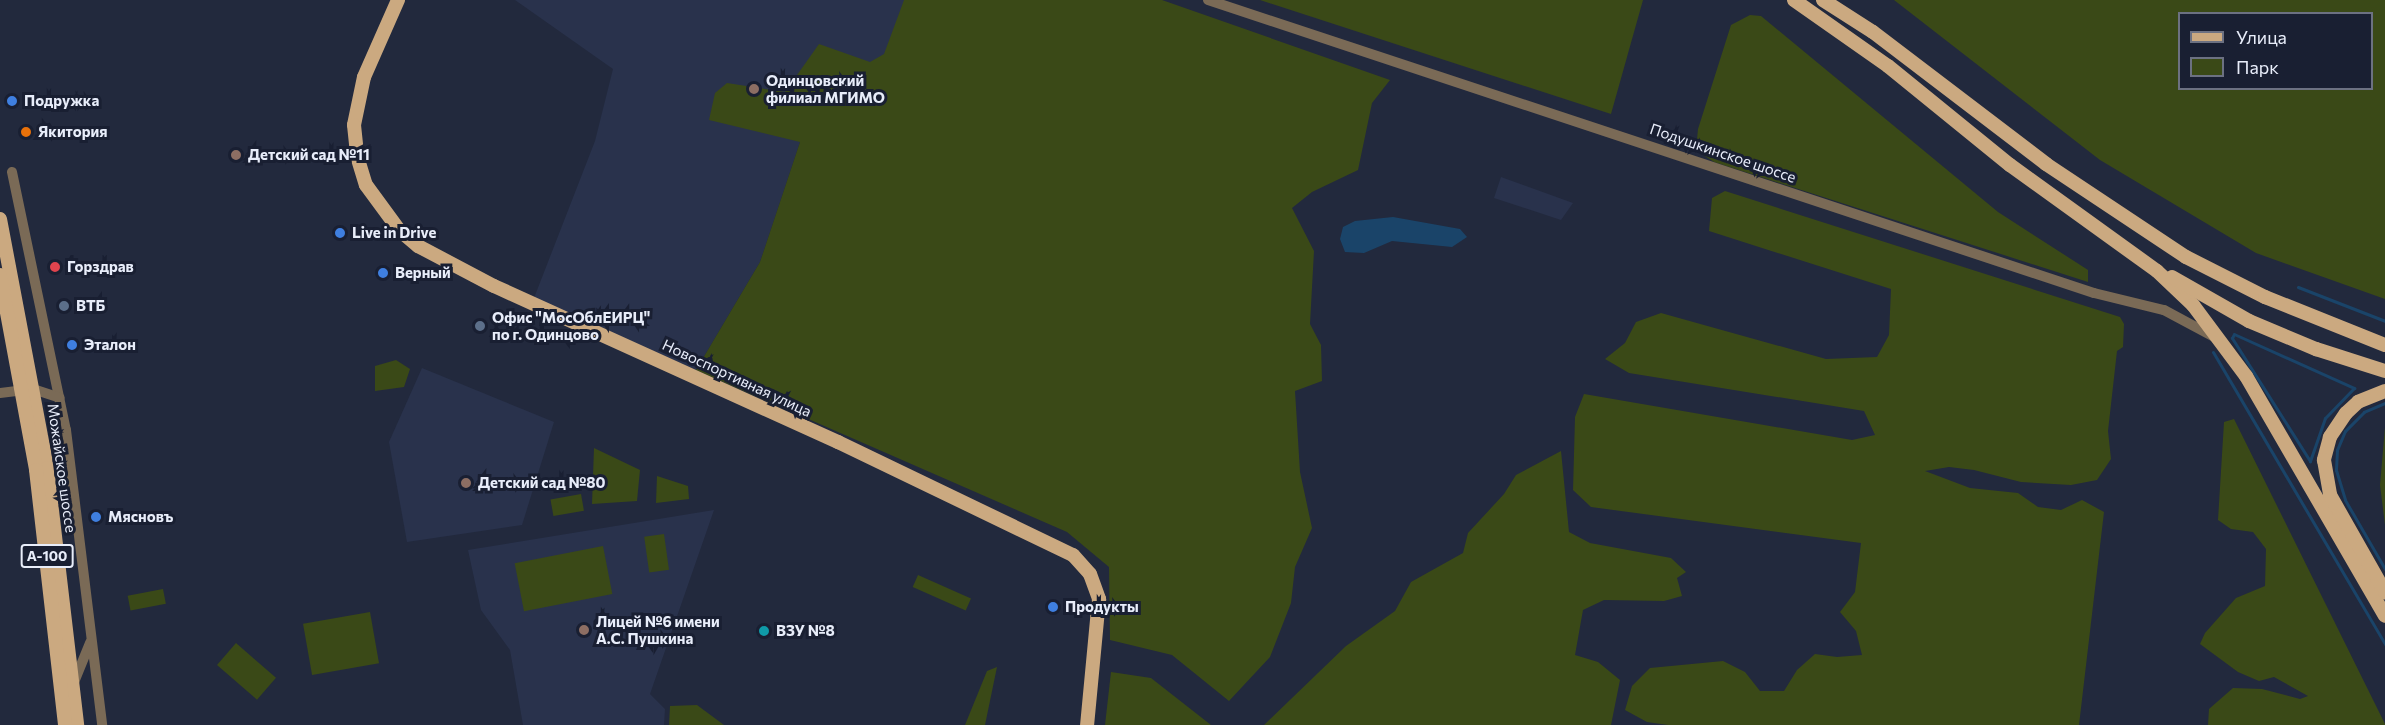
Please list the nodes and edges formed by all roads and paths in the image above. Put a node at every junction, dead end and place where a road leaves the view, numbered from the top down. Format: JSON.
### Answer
{"nodes":[{"id":1,"x":398,"y":0,"type":"edge"},
{"id":2,"x":1208,"y":0,"type":"edge"},
{"id":3,"x":1794,"y":0,"type":"edge"},
{"id":4,"x":1823,"y":0,"type":"edge"},
{"id":5,"x":12,"y":172,"type":"dead end"},
{"id":6,"x":0,"y":219,"type":"edge"},
{"id":7,"x":2137,"y":257,"type":"junction"},
{"id":8,"x":0,"y":275,"type":"edge"},
{"id":9,"x":2224,"y":344,"type":"junction"},
{"id":10,"x":2385,"y":345,"type":"edge"},
{"id":11,"x":2385,"y":371,"type":"edge"},
{"id":12,"x":28,"y":388,"type":"junction"},
{"id":13,"x":2385,"y":391,"type":"edge"},
{"id":14,"x":0,"y":393,"type":"edge"},
{"id":15,"x":60,"y":398,"type":"junction"},
{"id":16,"x":2385,"y":592,"type":"edge"},
{"id":17,"x":2385,"y":616,"type":"edge"},
{"id":18,"x":91,"y":640,"type":"junction"},
{"id":19,"x":72,"y":687,"type":"junction"},
{"id":20,"x":65,"y":725,"type":"edge"},
{"id":21,"x":77,"y":725,"type":"edge"},
{"id":22,"x":102,"y":725,"type":"edge"},
{"id":23,"x":1088,"y":725,"type":"edge"}],
"edges":[{"from":1,"to":23,"type":"main road","name":"Новоспортивная улица"},
{"from":2,"to":9,"type":"street","name":"Подушкинское шоссе"},
{"from":3,"to":7,"type":"main road"},
{"from":4,"to":10,"type":"main road"},
{"from":5,"to":15,"type":"street"},
{"from":6,"to":12,"type":"main road","name":"Можайское шоссе","number":"А-100"},
{"from":7,"to":9,"type":"main road"},
{"from":7,"to":11,"type":"main road"},
{"from":8,"to":12,"type":"main road","name":"Можайское шоссе","number":"А-100"},
{"from":9,"to":17,"type":"main road"},
{"from":12,"to":14,"type":"street"},
{"from":12,"to":15,"type":"street"},
{"from":12,"to":19,"type":"main road","name":"Можайское шоссе","number":"А-100"},
{"from":12,"to":20,"type":"main road","name":"Можайское шоссе","number":"А-100"},
{"from":13,"to":16,"type":"main road"},
{"from":15,"to":18,"type":"street"},
{"from":18,"to":19,"type":"street"},
{"from":18,"to":22,"type":"street"},
{"from":19,"to":21,"type":"main road","name":"Можайское шоссе","number":"А-100"}]}
